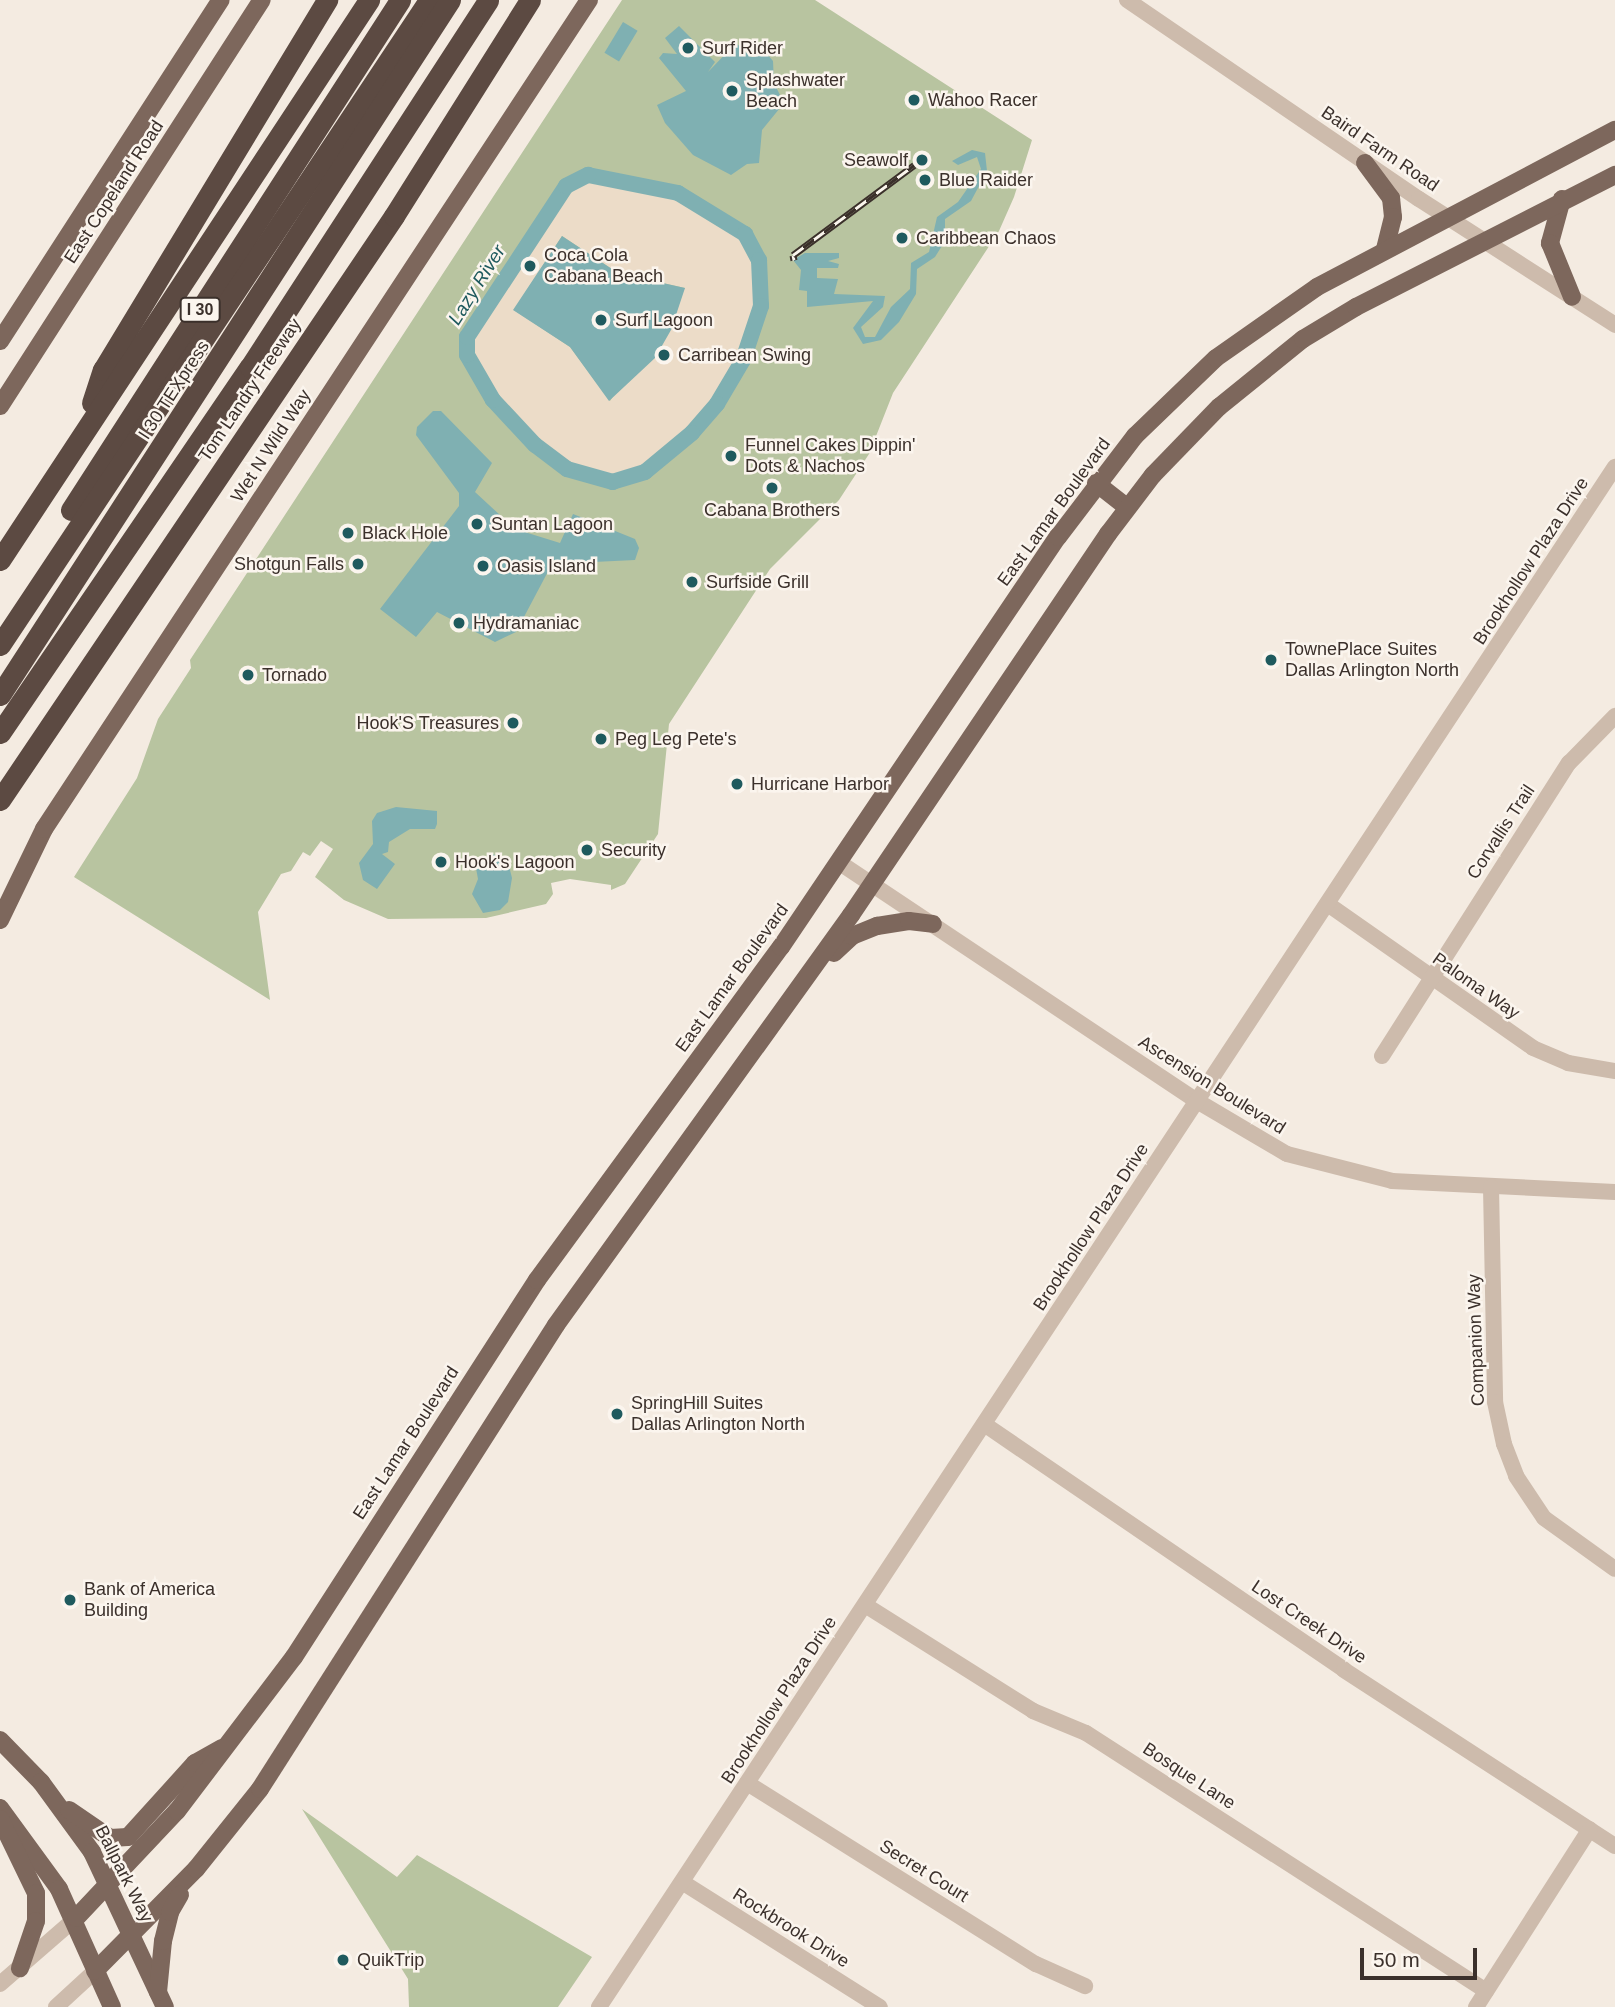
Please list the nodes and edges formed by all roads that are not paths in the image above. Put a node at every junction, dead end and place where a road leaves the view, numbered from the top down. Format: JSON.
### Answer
{"nodes":[{"id":1,"x":221,"y":0,"type":"edge"},
{"id":2,"x":262,"y":0,"type":"edge"},
{"id":3,"x":327,"y":0,"type":"edge"},
{"id":4,"x":369,"y":0,"type":"edge"},
{"id":5,"x":400,"y":0,"type":"edge"},
{"id":6,"x":429,"y":0,"type":"edge"},
{"id":7,"x":450,"y":0,"type":"edge"},
{"id":8,"x":488,"y":0,"type":"edge"},
{"id":9,"x":530,"y":0,"type":"edge"},
{"id":10,"x":589,"y":0,"type":"edge"},
{"id":11,"x":1127,"y":0,"type":"edge"},
{"id":12,"x":1615,"y":130,"type":"edge"},
{"id":13,"x":1364,"y":163,"type":"junction"},
{"id":14,"x":1615,"y":174,"type":"edge"},
{"id":15,"x":1562,"y":199,"type":"junction"},
{"id":16,"x":1448,"y":218,"type":"junction"},
{"id":17,"x":1487,"y":242,"type":"junction"},
{"id":18,"x":1385,"y":249,"type":"junction"},
{"id":19,"x":1572,"y":297,"type":"junction"},
{"id":20,"x":1615,"y":324,"type":"edge"},
{"id":21,"x":0,"y":341,"type":"edge"},
{"id":22,"x":0,"y":406,"type":"edge"},
{"id":23,"x":80,"y":435,"type":"junction"},
{"id":24,"x":1615,"y":467,"type":"edge"},
{"id":25,"x":1096,"y":483,"type":"junction"},
{"id":26,"x":1127,"y":507,"type":"junction"},
{"id":27,"x":0,"y":560,"type":"edge"},
{"id":28,"x":0,"y":620,"type":"edge"},
{"id":29,"x":0,"y":645,"type":"edge"},
{"id":30,"x":0,"y":695,"type":"edge"},
{"id":31,"x":1615,"y":716,"type":"edge"},
{"id":32,"x":0,"y":733,"type":"edge"},
{"id":33,"x":0,"y":800,"type":"edge"},
{"id":34,"x":44,"y":829,"type":"junction"},
{"id":35,"x":840,"y":863,"type":"junction"},
{"id":36,"x":873,"y":883,"type":"junction"},
{"id":37,"x":0,"y":888,"type":"edge"},
{"id":38,"x":1329,"y":905,"type":"junction"},
{"id":39,"x":0,"y":920,"type":"edge"},
{"id":40,"x":933,"y":924,"type":"junction"},
{"id":41,"x":808,"y":977,"type":"junction"},
{"id":42,"x":1431,"y":978,"type":"junction"},
{"id":43,"x":1382,"y":1055,"type":"dead end"},
{"id":44,"x":1615,"y":1071,"type":"edge"},
{"id":45,"x":1197,"y":1101,"type":"junction"},
{"id":46,"x":1491,"y":1187,"type":"junction"},
{"id":47,"x":1615,"y":1192,"type":"edge"},
{"id":48,"x":984,"y":1424,"type":"junction"},
{"id":49,"x":1615,"y":1569,"type":"edge"},
{"id":50,"x":864,"y":1605,"type":"junction"},
{"id":51,"x":0,"y":1740,"type":"edge"},
{"id":52,"x":228,"y":1744,"type":"junction"},
{"id":53,"x":747,"y":1783,"type":"junction"},
{"id":54,"x":57,"y":1802,"type":"junction"},
{"id":55,"x":0,"y":1808,"type":"edge"},
{"id":56,"x":0,"y":1819,"type":"edge"},
{"id":57,"x":1590,"y":1829,"type":"junction"},
{"id":58,"x":1615,"y":1846,"type":"edge"},
{"id":59,"x":196,"y":1869,"type":"junction"},
{"id":60,"x":682,"y":1882,"type":"junction"},
{"id":61,"x":109,"y":1886,"type":"junction"},
{"id":62,"x":76,"y":1919,"type":"junction"},
{"id":63,"x":132,"y":1935,"type":"junction"},
{"id":64,"x":20,"y":1968,"type":"junction"},
{"id":65,"x":95,"y":1971,"type":"junction"},
{"id":66,"x":0,"y":1984,"type":"edge"},
{"id":67,"x":1085,"y":1986,"type":"dead end"},
{"id":68,"x":1486,"y":1991,"type":"junction"},
{"id":69,"x":162,"y":2000,"type":"edge"},
{"id":70,"x":56,"y":2007,"type":"edge"},
{"id":71,"x":113,"y":2007,"type":"edge"},
{"id":72,"x":599,"y":2007,"type":"edge"},
{"id":73,"x":880,"y":2007,"type":"edge"},
{"id":74,"x":1476,"y":2007,"type":"edge"}],
"edges":[{"from":1,"to":21,"type":"main road","name":"East Copeland Road"},
{"from":2,"to":22,"type":"main road","name":"East Copeland Road"},
{"from":3,"to":23,"type":"highway"},
{"from":4,"to":23,"type":"highway","number":"I 30"},
{"from":5,"to":28,"type":"highway","number":"I 30"},
{"from":6,"to":29,"type":"highway"},
{"from":7,"to":30,"type":"highway","name":"I 30 TEXpress"},
{"from":8,"to":32,"type":"highway"},
{"from":9,"to":33,"type":"highway","name":"Tom Landry Freeway"},
{"from":10,"to":34,"type":"main road","name":"Wet N Wild Way"},
{"from":11,"to":13,"type":"street","name":"Baird Farm Road"},
{"from":12,"to":16,"type":"main road","name":"East Lamar Boulevard"},
{"from":13,"to":16,"type":"street","name":"Baird Farm Road"},
{"from":13,"to":18,"type":"main road"},
{"from":14,"to":15,"type":"main road"},
{"from":15,"to":17,"type":"main road"},
{"from":15,"to":19,"type":"main road"},
{"from":16,"to":17,"type":"street","name":"Baird Farm Road"},
{"from":16,"to":18,"type":"main road","name":"East Lamar Boulevard"},
{"from":17,"to":19,"type":"street","name":"Baird Farm Road"},
{"from":17,"to":26,"type":"main road"},
{"from":18,"to":25,"type":"main road","name":"East Lamar Boulevard"},
{"from":19,"to":20,"type":"street","name":"Baird Farm Road"},
{"from":23,"to":27,"type":"highway","number":"I 30"},
{"from":24,"to":38,"type":"street","name":"Brookhollow Plaza Drive"},
{"from":25,"to":26,"type":"main road"},
{"from":25,"to":35,"type":"main road","name":"East Lamar Boulevard"},
{"from":26,"to":36,"type":"main road"},
{"from":31,"to":42,"type":"street","name":"Corvallis Trail"},
{"from":34,"to":37,"type":"main road"},
{"from":34,"to":39,"type":"main road","name":"Wet N Wild Way"},
{"from":35,"to":36,"type":"street","name":"Ascension Boulevard"},
{"from":35,"to":52,"type":"main road","name":"East Lamar Boulevard"},
{"from":36,"to":40,"type":"street","name":"Ascension Boulevard"},
{"from":36,"to":41,"type":"main road"},
{"from":38,"to":42,"type":"street","name":"Paloma Way"},
{"from":38,"to":45,"type":"street","name":"Brookhollow Plaza Drive"},
{"from":40,"to":41,"type":"main road"},
{"from":40,"to":45,"type":"street","name":"Ascension Boulevard"},
{"from":41,"to":59,"type":"main road"},
{"from":42,"to":43,"type":"street","name":"Corvallis Trail"},
{"from":42,"to":44,"type":"street","name":"Paloma Way"},
{"from":45,"to":46,"type":"street","name":"Ascension Boulevard"},
{"from":45,"to":48,"type":"street","name":"Brookhollow Plaza Drive"},
{"from":46,"to":47,"type":"street","name":"Ascension Boulevard"},
{"from":46,"to":49,"type":"street","name":"Companion Way"},
{"from":48,"to":50,"type":"street","name":"Brookhollow Plaza Drive"},
{"from":48,"to":57,"type":"street","name":"Lost Creek Drive"},
{"from":50,"to":53,"type":"street","name":"Brookhollow Plaza Drive"},
{"from":50,"to":68,"type":"street","name":"Bosque Lane"},
{"from":51,"to":54,"type":"main road","name":"Ballpark Way"},
{"from":52,"to":54,"type":"main road"},
{"from":52,"to":61,"type":"main road","name":"East Lamar Boulevard"},
{"from":53,"to":60,"type":"street","name":"Brookhollow Plaza Drive"},
{"from":53,"to":67,"type":"street","name":"Secret Court"},
{"from":54,"to":61,"type":"main road","name":"Ballpark Way"},
{"from":55,"to":62,"type":"main road"},
{"from":56,"to":64,"type":"main road"},
{"from":57,"to":58,"type":"street","name":"Lost Creek Drive"},
{"from":57,"to":68,"type":"street"},
{"from":59,"to":63,"type":"main road"},
{"from":59,"to":69,"type":"main road"},
{"from":60,"to":72,"type":"street","name":"Brookhollow Plaza Drive"},
{"from":60,"to":73,"type":"street","name":"Rockbrook Drive"},
{"from":61,"to":62,"type":"main road","name":"East Lamar Boulevard"},
{"from":61,"to":63,"type":"main road","name":"Ballpark Way"},
{"from":62,"to":64,"type":"street","name":"East Lamar Boulevard"},
{"from":62,"to":65,"type":"main road"},
{"from":63,"to":65,"type":"main road"},
{"from":63,"to":69,"type":"main road","name":"Ballpark Way"},
{"from":64,"to":66,"type":"street","name":"East Lamar Boulevard"},
{"from":65,"to":70,"type":"street"},
{"from":65,"to":71,"type":"main road"},
{"from":68,"to":74,"type":"street"}]}
